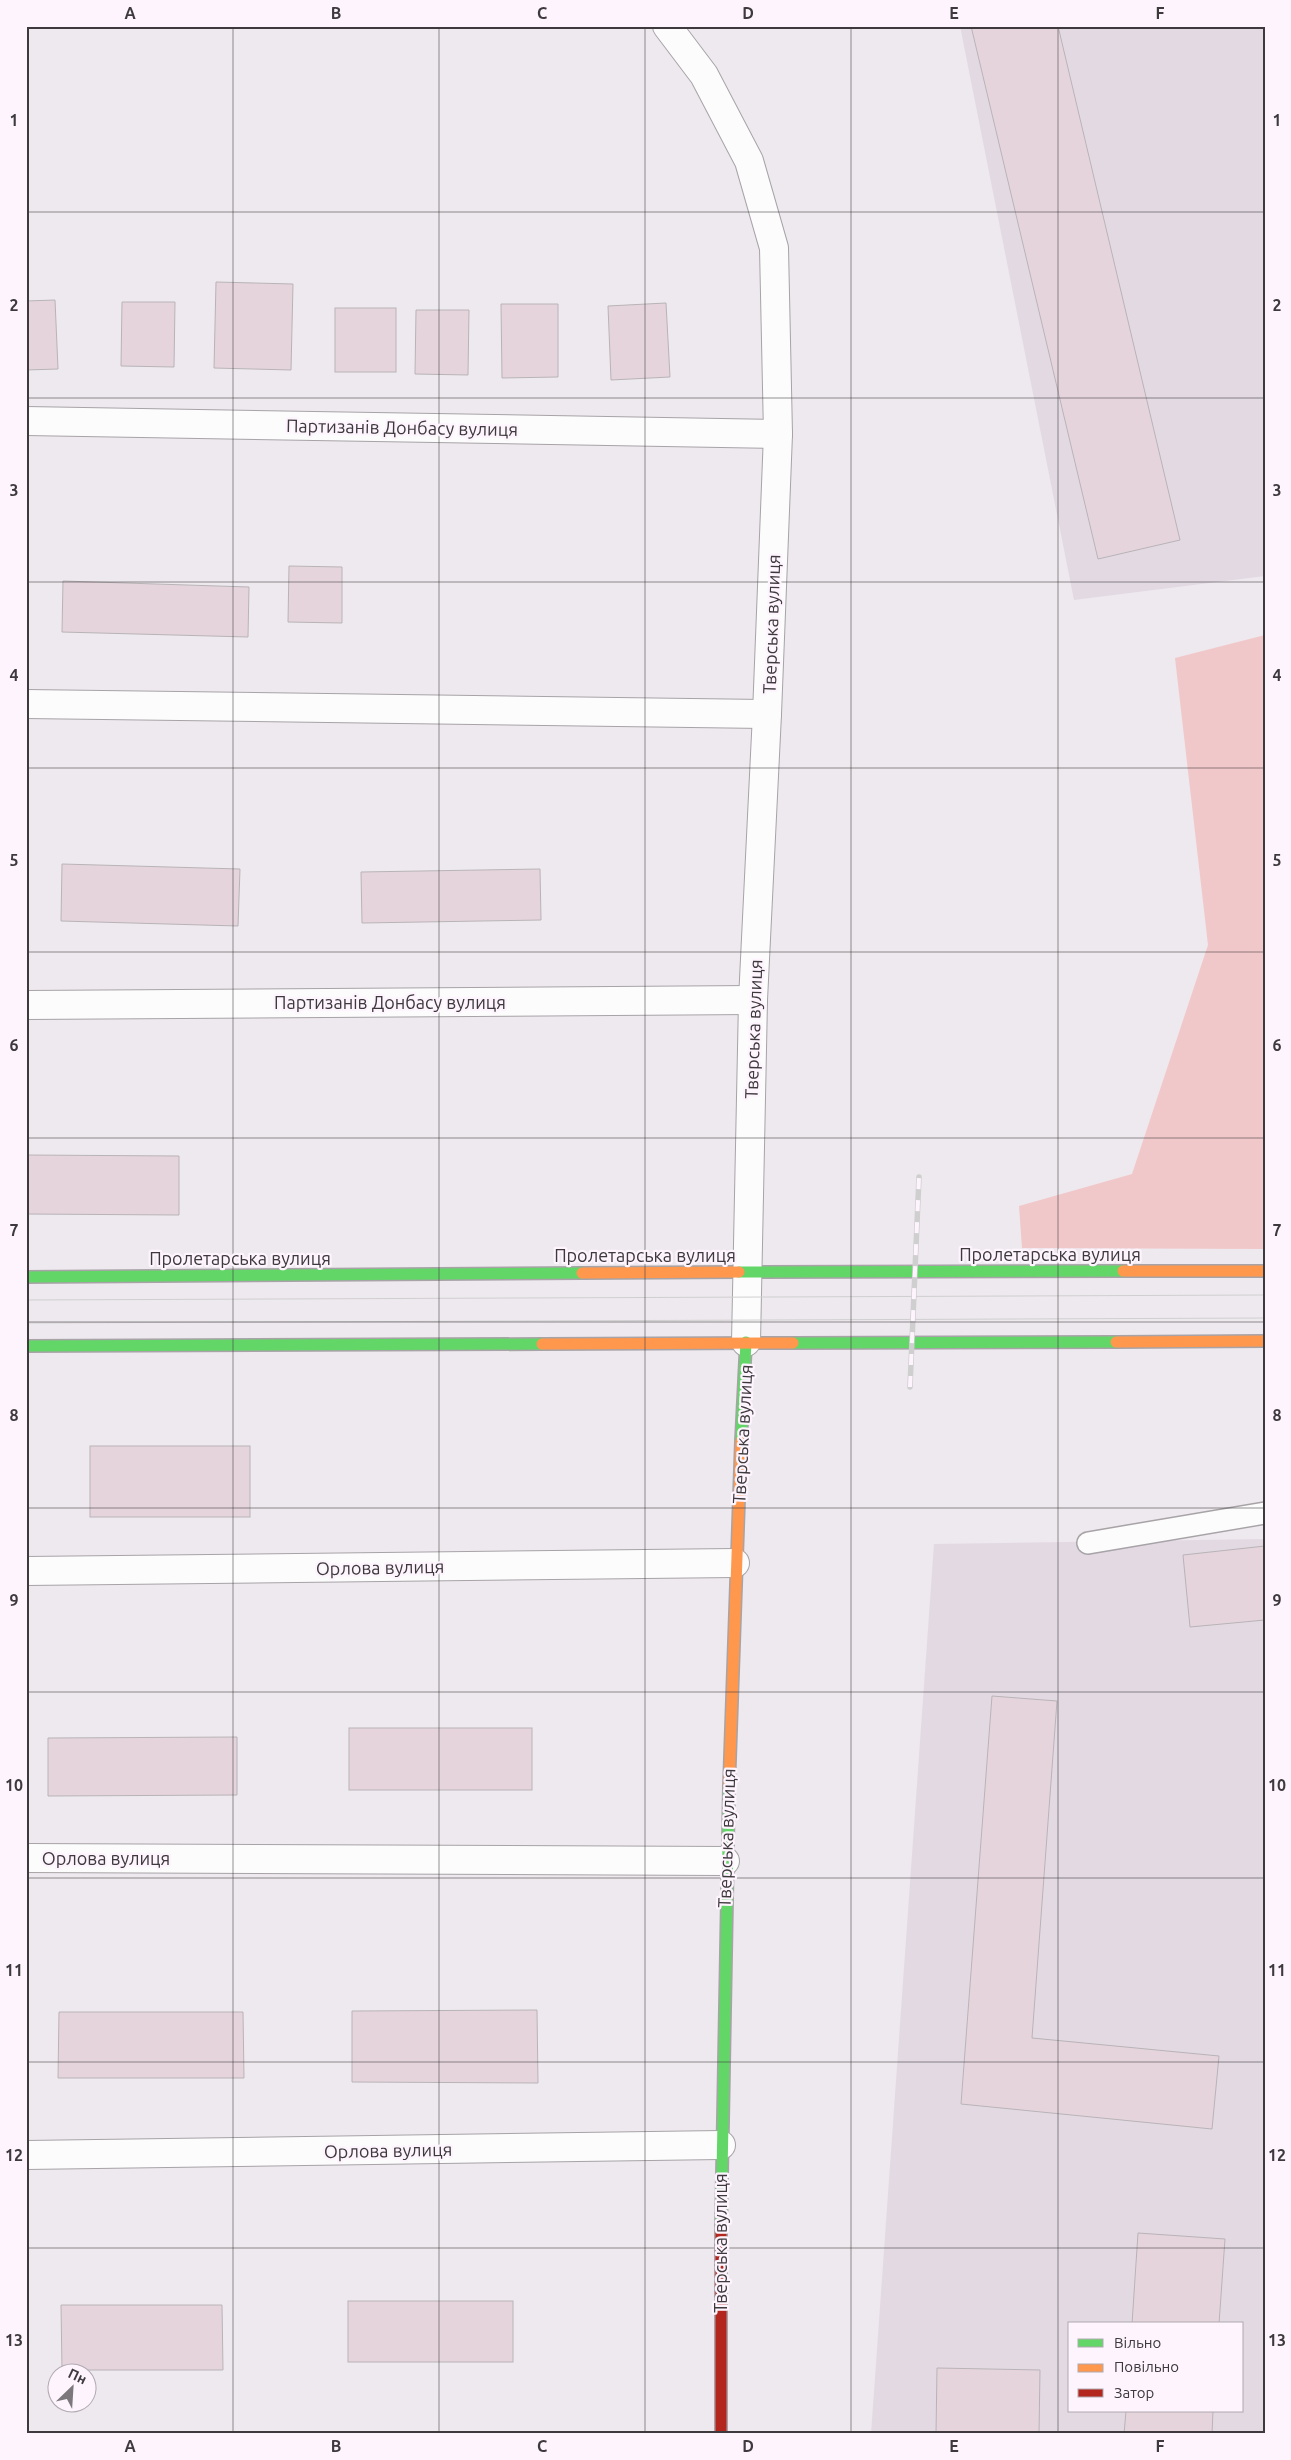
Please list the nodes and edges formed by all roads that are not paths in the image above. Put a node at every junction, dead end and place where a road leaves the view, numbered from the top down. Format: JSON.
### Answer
{"nodes":[{"id":1,"x":667,"y":26,"type":"edge"},
{"id":2,"x":26,"y":420,"type":"edge"},
{"id":3,"x":778,"y":434,"type":"junction"},
{"id":4,"x":26,"y":704,"type":"edge"},
{"id":5,"x":767,"y":714,"type":"junction"},
{"id":6,"x":753,"y":1000,"type":"junction"},
{"id":7,"x":26,"y":1004,"type":"edge"},
{"id":8,"x":1265,"y":1271,"type":"edge"},
{"id":9,"x":748,"y":1272,"type":"junction"},
{"id":10,"x":26,"y":1277,"type":"edge"},
{"id":11,"x":1265,"y":1341,"type":"edge"},
{"id":12,"x":746,"y":1342,"type":"junction"},
{"id":13,"x":26,"y":1346,"type":"edge"},
{"id":14,"x":1265,"y":1513,"type":"edge"},
{"id":15,"x":1088,"y":1543,"type":"dead end"},
{"id":16,"x":735,"y":1562,"type":"junction"},
{"id":17,"x":26,"y":1571,"type":"edge"},
{"id":18,"x":26,"y":1858,"type":"edge"},
{"id":19,"x":725,"y":1861,"type":"junction"},
{"id":20,"x":721,"y":2145,"type":"junction"},
{"id":21,"x":26,"y":2155,"type":"edge"},
{"id":22,"x":721,"y":2434,"type":"edge"}],
"edges":[{"from":1,"to":3,"type":"street","name":"Тверська вулиця"},
{"from":2,"to":3,"type":"street","name":"Партизанів Донбасу вулиця"},
{"from":3,"to":5,"type":"street","name":"Тверська вулиця"},
{"from":4,"to":5,"type":"street"},
{"from":5,"to":6,"type":"street","name":"Тверська вулиця"},
{"from":6,"to":7,"type":"street","name":"Партизанів Донбасу вулиця"},
{"from":6,"to":9,"type":"street","name":"Тверська вулиця"},
{"from":8,"to":9,"type":"main road","name":"Пролетарська вулиця"},
{"from":9,"to":10,"type":"main road","name":"Пролетарська вулиця"},
{"from":9,"to":12,"type":"street","name":"Тверська вулиця"},
{"from":11,"to":12,"type":"main road"},
{"from":12,"to":13,"type":"main road"},
{"from":12,"to":16,"type":"main road","name":"Тверська вулиця"},
{"from":14,"to":15,"type":"lane"},
{"from":16,"to":17,"type":"street","name":"Орлова вулиця"},
{"from":16,"to":19,"type":"main road","name":"Тверська вулиця"},
{"from":18,"to":19,"type":"street","name":"Орлова вулиця"},
{"from":19,"to":20,"type":"main road","name":"Тверська вулиця"},
{"from":20,"to":21,"type":"street","name":"Орлова вулиця"},
{"from":20,"to":22,"type":"main road","name":"Тверська вулиця"}]}
